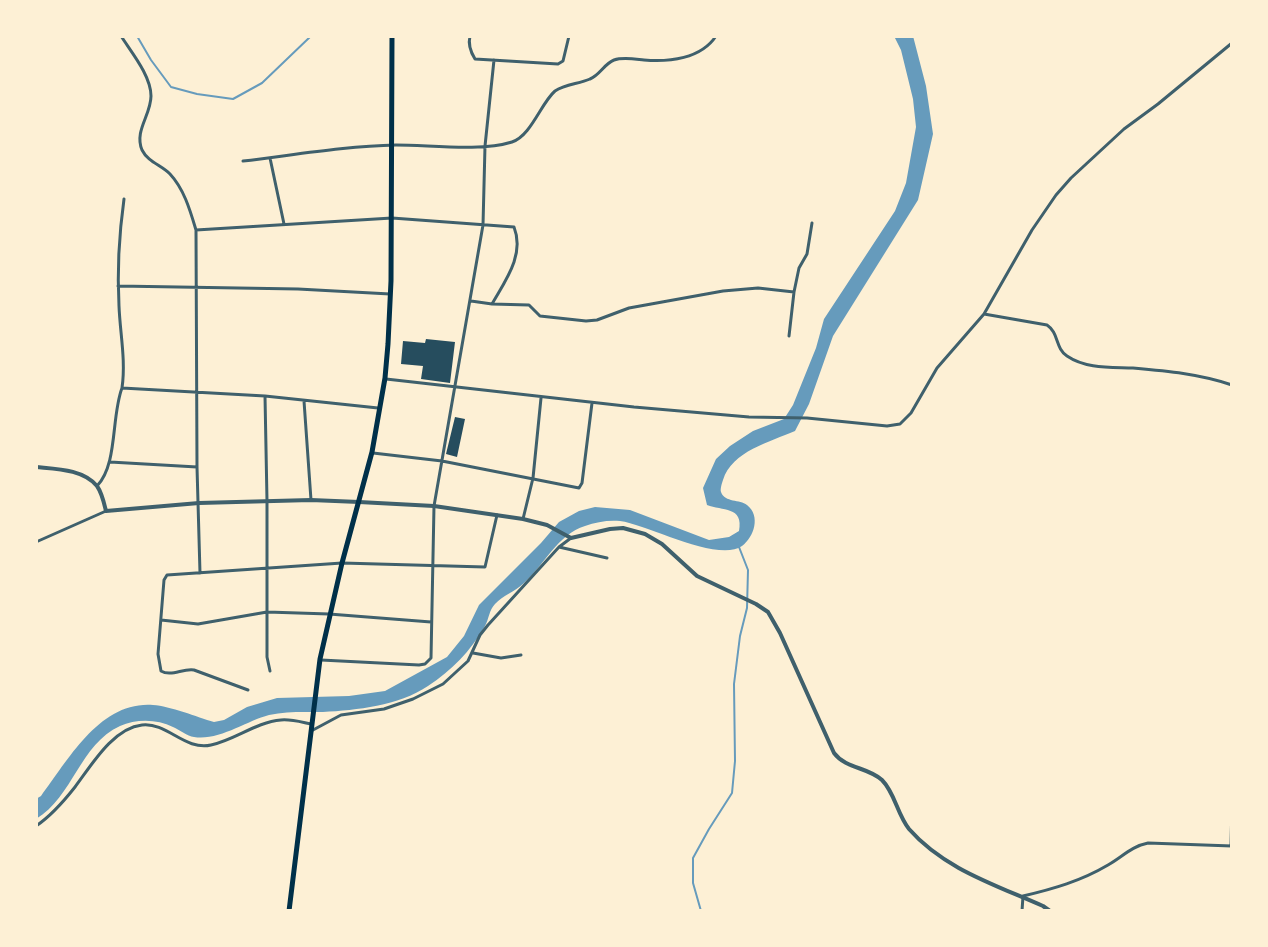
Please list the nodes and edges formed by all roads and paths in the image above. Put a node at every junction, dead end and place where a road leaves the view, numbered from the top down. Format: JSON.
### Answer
{"nodes":[{"id":1,"x":121,"y":36,"type":"edge"},
{"id":2,"x":392,"y":36,"type":"edge"},
{"id":3,"x":470,"y":36,"type":"edge"},
{"id":4,"x":569,"y":36,"type":"edge"},
{"id":5,"x":716,"y":36,"type":"edge"},
{"id":6,"x":1232,"y":43,"type":"edge"},
{"id":7,"x":494,"y":60,"type":"junction"},
{"id":8,"x":392,"y":145,"type":"junction"},
{"id":9,"x":485,"y":146,"type":"junction"},
{"id":10,"x":270,"y":158,"type":"junction"},
{"id":11,"x":243,"y":161,"type":"dead end"},
{"id":12,"x":124,"y":199,"type":"dead end"},
{"id":13,"x":392,"y":218,"type":"junction"},
{"id":14,"x":812,"y":223,"type":"dead end"},
{"id":15,"x":284,"y":224,"type":"junction"},
{"id":16,"x":483,"y":225,"type":"junction"},
{"id":17,"x":196,"y":230,"type":"junction"},
{"id":18,"x":118,"y":286,"type":"junction"},
{"id":19,"x":197,"y":288,"type":"junction"},
{"id":20,"x":794,"y":292,"type":"junction"},
{"id":21,"x":390,"y":294,"type":"junction"},
{"id":22,"x":469,"y":301,"type":"junction"},
{"id":23,"x":492,"y":304,"type":"junction"},
{"id":24,"x":984,"y":314,"type":"junction"},
{"id":25,"x":789,"y":336,"type":"dead end"},
{"id":26,"x":385,"y":378,"type":"junction"},
{"id":27,"x":1232,"y":385,"type":"edge"},
{"id":28,"x":455,"y":387,"type":"junction"},
{"id":29,"x":122,"y":388,"type":"junction"},
{"id":30,"x":197,"y":392,"type":"junction"},
{"id":31,"x":265,"y":396,"type":"junction"},
{"id":32,"x":541,"y":398,"type":"junction"},
{"id":33,"x":304,"y":401,"type":"junction"},
{"id":34,"x":592,"y":403,"type":"junction"},
{"id":35,"x":381,"y":408,"type":"junction"},
{"id":36,"x":372,"y":452,"type":"junction"},
{"id":37,"x":442,"y":461,"type":"junction"},
{"id":38,"x":110,"y":462,"type":"junction"},
{"id":39,"x":36,"y":467,"type":"edge"},
{"id":40,"x":197,"y":467,"type":"junction"},
{"id":41,"x":533,"y":478,"type":"junction"},
{"id":42,"x":97,"y":486,"type":"junction"},
{"id":43,"x":311,"y":500,"type":"junction"},
{"id":44,"x":267,"y":501,"type":"junction"},
{"id":45,"x":359,"y":502,"type":"junction"},
{"id":46,"x":199,"y":503,"type":"junction"},
{"id":47,"x":434,"y":506,"type":"junction"},
{"id":48,"x":106,"y":511,"type":"junction"},
{"id":49,"x":497,"y":515,"type":"junction"},
{"id":50,"x":523,"y":519,"type":"junction"},
{"id":51,"x":571,"y":538,"type":"junction"},
{"id":52,"x":36,"y":542,"type":"edge"},
{"id":53,"x":559,"y":547,"type":"junction"},
{"id":54,"x":607,"y":558,"type":"dead end"},
{"id":55,"x":342,"y":563,"type":"junction"},
{"id":56,"x":433,"y":564,"type":"junction"},
{"id":57,"x":267,"y":569,"type":"junction"},
{"id":58,"x":200,"y":573,"type":"junction"},
{"id":59,"x":267,"y":612,"type":"junction"},
{"id":60,"x":329,"y":614,"type":"junction"},
{"id":61,"x":161,"y":620,"type":"junction"},
{"id":62,"x":431,"y":622,"type":"junction"},
{"id":63,"x":473,"y":653,"type":"junction"},
{"id":64,"x":521,"y":655,"type":"dead end"},
{"id":65,"x":320,"y":659,"type":"junction"},
{"id":66,"x":270,"y":671,"type":"dead end"},
{"id":67,"x":248,"y":690,"type":"dead end"},
{"id":68,"x":311,"y":722,"type":"junction"},
{"id":69,"x":310,"y":732,"type":"junction"},
{"id":70,"x":1232,"y":802,"type":"edge"},
{"id":71,"x":36,"y":826,"type":"edge"},
{"id":72,"x":1231,"y":846,"type":"edge"},
{"id":73,"x":1023,"y":896,"type":"junction"},
{"id":74,"x":289,"y":911,"type":"edge"},
{"id":75,"x":1022,"y":911,"type":"edge"},
{"id":76,"x":1050,"y":911,"type":"edge"}],
"edges":[{"from":1,"to":17,"type":"street"},
{"from":2,"to":8,"type":"highway"},
{"from":3,"to":7,"type":"street"},
{"from":4,"to":7,"type":"street"},
{"from":5,"to":9,"type":"street"},
{"from":6,"to":24,"type":"street"},
{"from":7,"to":9,"type":"street"},
{"from":8,"to":9,"type":"street"},
{"from":8,"to":10,"type":"street"},
{"from":8,"to":13,"type":"highway"},
{"from":9,"to":16,"type":"street"},
{"from":10,"to":11,"type":"street"},
{"from":10,"to":15,"type":"street"},
{"from":12,"to":18,"type":"street"},
{"from":13,"to":15,"type":"street"},
{"from":13,"to":16,"type":"street"},
{"from":13,"to":21,"type":"highway"},
{"from":14,"to":20,"type":"street"},
{"from":15,"to":17,"type":"street"},
{"from":16,"to":22,"type":"street"},
{"from":16,"to":23,"type":"street"},
{"from":17,"to":19,"type":"street"},
{"from":18,"to":19,"type":"street"},
{"from":18,"to":29,"type":"street"},
{"from":19,"to":21,"type":"street"},
{"from":19,"to":30,"type":"street"},
{"from":20,"to":23,"type":"street"},
{"from":20,"to":25,"type":"street"},
{"from":21,"to":26,"type":"highway"},
{"from":22,"to":23,"type":"street"},
{"from":22,"to":28,"type":"street"},
{"from":24,"to":27,"type":"street"},
{"from":24,"to":34,"type":"street"},
{"from":26,"to":28,"type":"street"},
{"from":26,"to":35,"type":"highway"},
{"from":28,"to":32,"type":"street"},
{"from":28,"to":37,"type":"street"},
{"from":29,"to":30,"type":"street"},
{"from":29,"to":38,"type":"street"},
{"from":30,"to":31,"type":"street"},
{"from":30,"to":40,"type":"street"},
{"from":31,"to":33,"type":"street"},
{"from":31,"to":44,"type":"street"},
{"from":32,"to":34,"type":"street"},
{"from":32,"to":41,"type":"street"},
{"from":33,"to":35,"type":"street"},
{"from":33,"to":43,"type":"street"},
{"from":34,"to":41,"type":"street"},
{"from":35,"to":36,"type":"highway"},
{"from":36,"to":37,"type":"street"},
{"from":36,"to":45,"type":"highway"},
{"from":37,"to":41,"type":"street"},
{"from":37,"to":47,"type":"street"},
{"from":38,"to":40,"type":"street"},
{"from":38,"to":42,"type":"street"},
{"from":39,"to":42,"type":"street"},
{"from":40,"to":46,"type":"street"},
{"from":41,"to":50,"type":"street"},
{"from":42,"to":48,"type":"street"},
{"from":43,"to":44,"type":"street"},
{"from":43,"to":45,"type":"street"},
{"from":44,"to":46,"type":"street"},
{"from":44,"to":57,"type":"street"},
{"from":45,"to":47,"type":"street"},
{"from":45,"to":55,"type":"highway"},
{"from":46,"to":48,"type":"street"},
{"from":46,"to":58,"type":"street"},
{"from":47,"to":49,"type":"street"},
{"from":47,"to":56,"type":"street"},
{"from":48,"to":52,"type":"street"},
{"from":49,"to":50,"type":"street"},
{"from":49,"to":56,"type":"street"},
{"from":50,"to":51,"type":"street"},
{"from":51,"to":53,"type":"street"},
{"from":51,"to":73,"type":"street"},
{"from":53,"to":54,"type":"street"},
{"from":53,"to":63,"type":"street"},
{"from":55,"to":56,"type":"street"},
{"from":55,"to":57,"type":"street"},
{"from":55,"to":60,"type":"highway"},
{"from":56,"to":62,"type":"street"},
{"from":57,"to":58,"type":"street"},
{"from":57,"to":59,"type":"street"},
{"from":58,"to":61,"type":"street"},
{"from":59,"to":60,"type":"street"},
{"from":59,"to":61,"type":"street"},
{"from":59,"to":66,"type":"street"},
{"from":60,"to":62,"type":"street"},
{"from":60,"to":65,"type":"highway"},
{"from":61,"to":67,"type":"street"},
{"from":62,"to":65,"type":"street"},
{"from":63,"to":64,"type":"street"},
{"from":63,"to":69,"type":"street"},
{"from":65,"to":68,"type":"highway"},
{"from":68,"to":69,"type":"highway"},
{"from":68,"to":71,"type":"street"},
{"from":69,"to":74,"type":"highway"},
{"from":70,"to":72,"type":"street"},
{"from":72,"to":73,"type":"street"},
{"from":73,"to":75,"type":"street"},
{"from":73,"to":76,"type":"street"}]}
